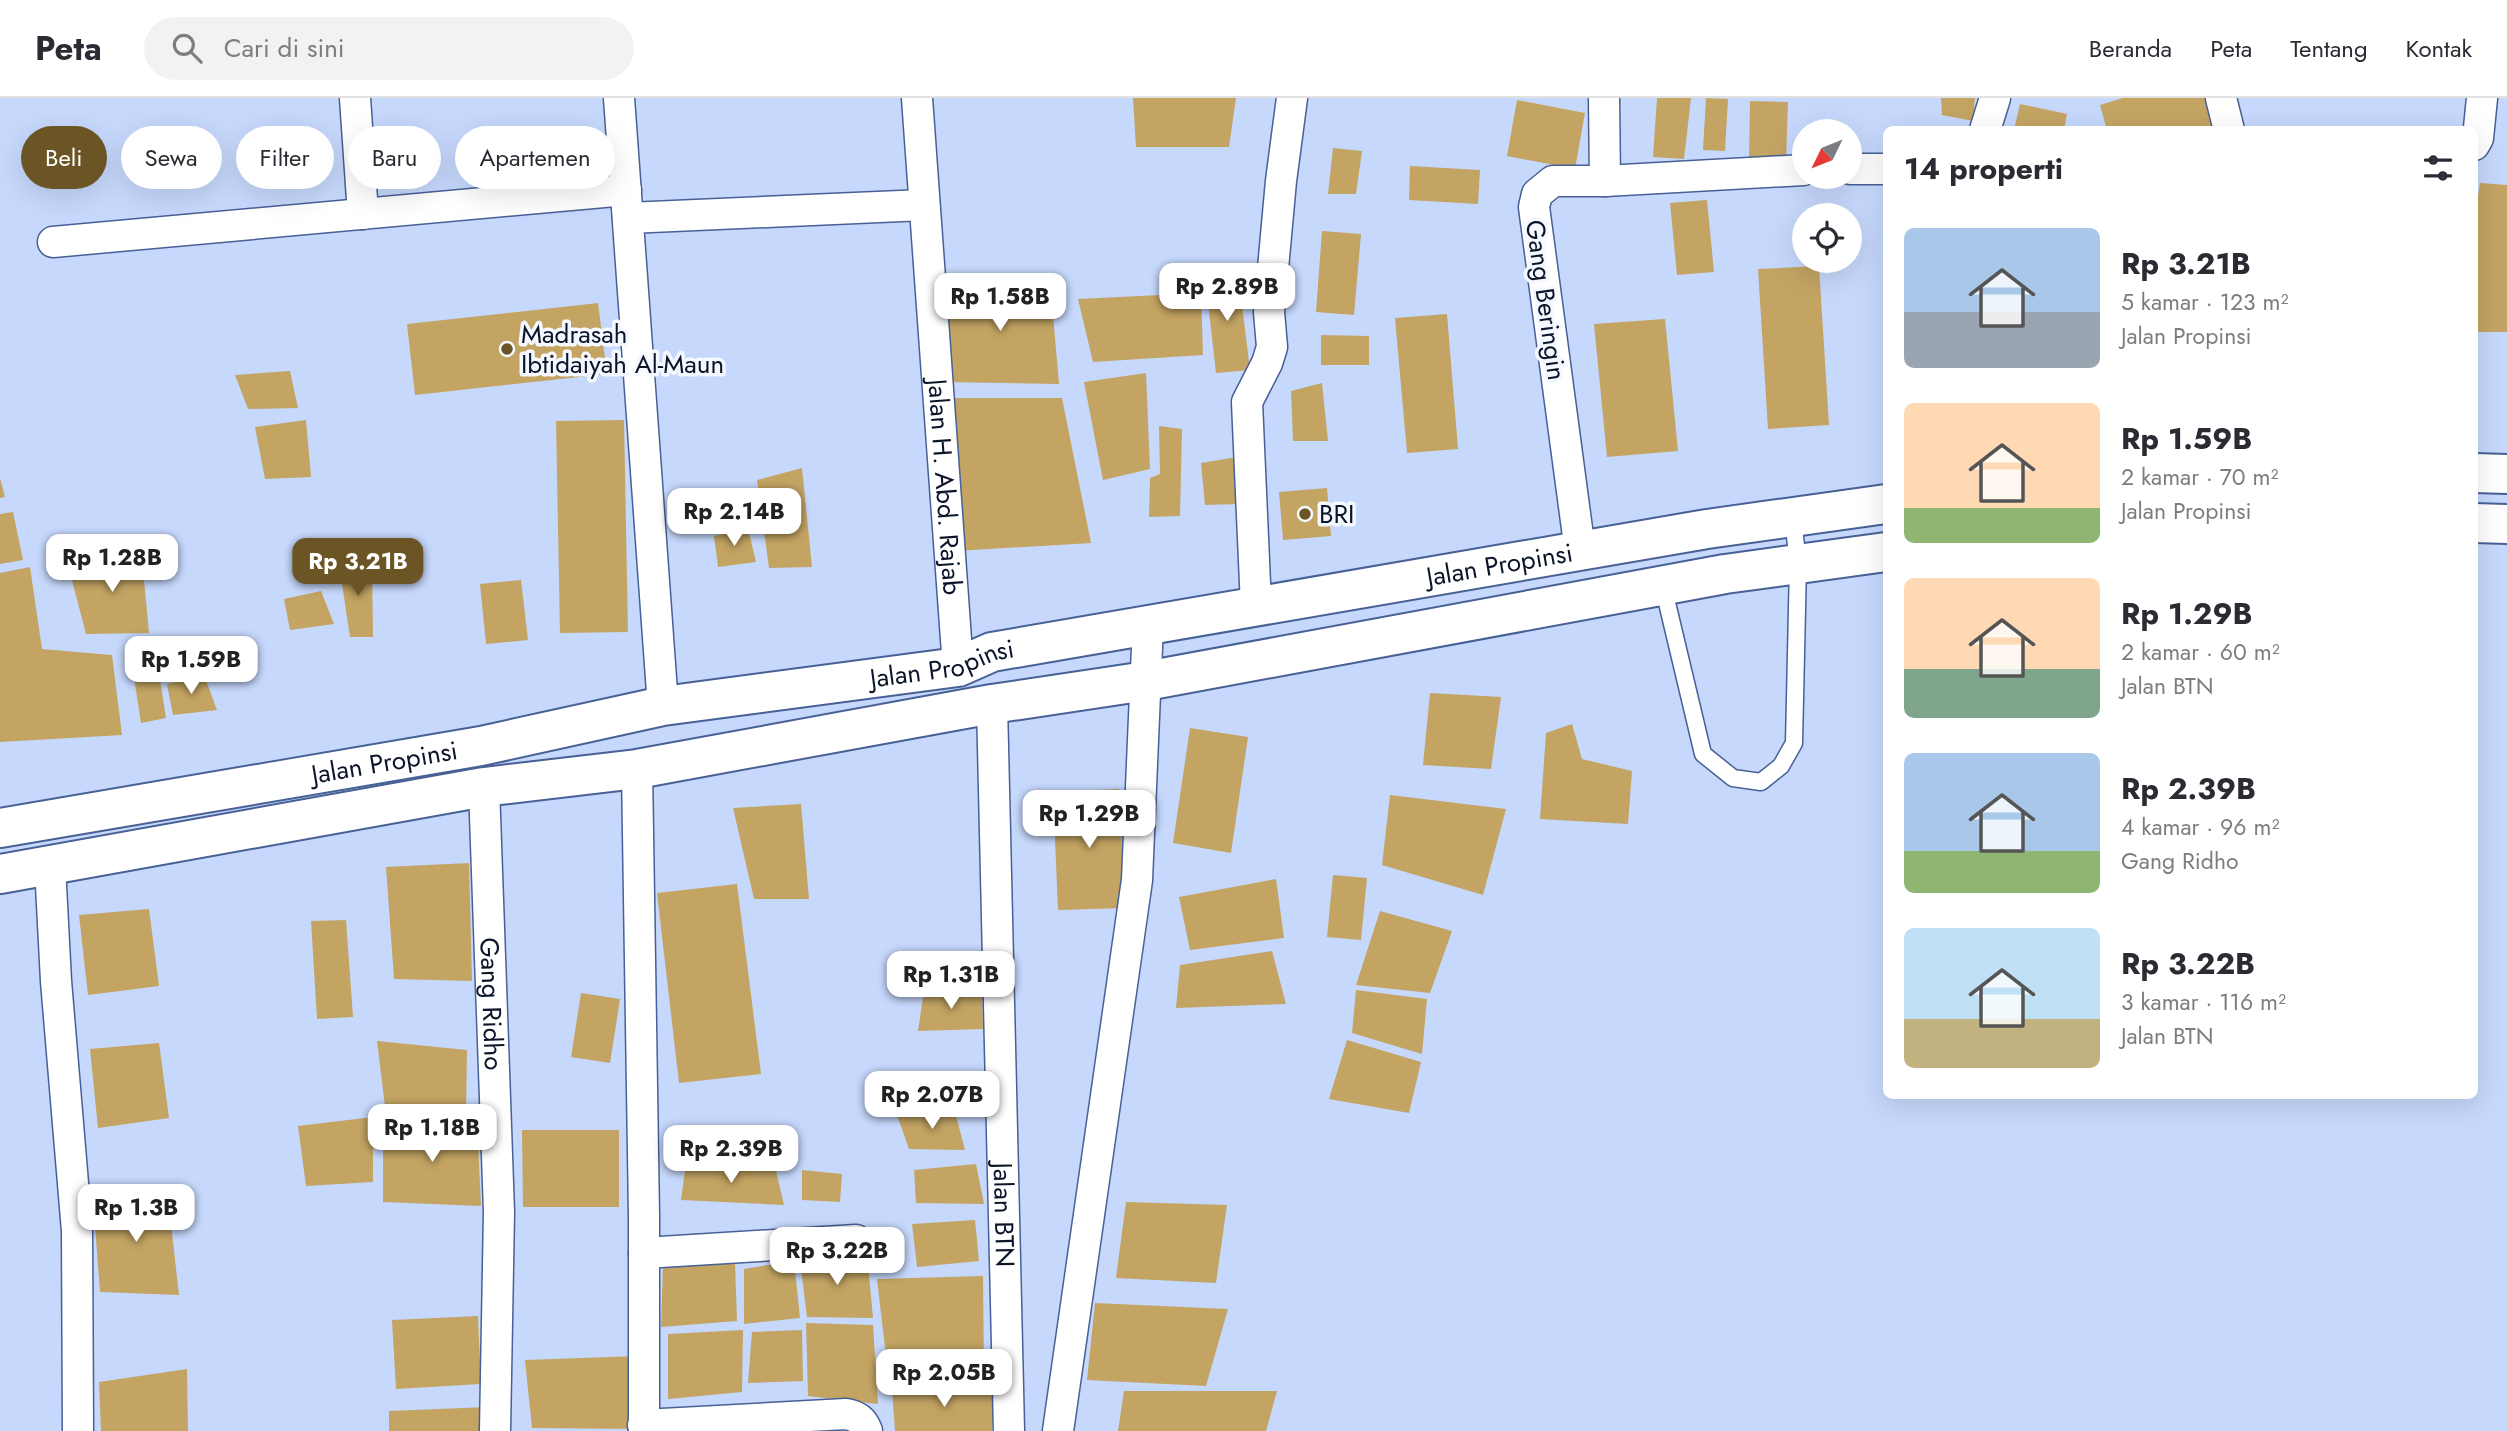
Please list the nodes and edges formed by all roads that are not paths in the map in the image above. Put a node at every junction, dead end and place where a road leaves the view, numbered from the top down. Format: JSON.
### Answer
{"nodes":[{"id":1,"x":355,"y":98,"type":"edge"},
{"id":2,"x":619,"y":98,"type":"edge"},
{"id":3,"x":917,"y":98,"type":"edge"},
{"id":4,"x":1292,"y":98,"type":"edge"},
{"id":5,"x":1604,"y":98,"type":"edge"},
{"id":6,"x":1995,"y":98,"type":"edge"},
{"id":7,"x":2221,"y":98,"type":"edge"},
{"id":8,"x":2482,"y":98,"type":"edge"},
{"id":9,"x":1986,"y":126,"type":"edge"},
{"id":10,"x":2228,"y":126,"type":"edge"},
{"id":11,"x":2478,"y":138,"type":"edge"},
{"id":12,"x":1862,"y":169,"type":"edge"},
{"id":13,"x":1883,"y":169,"type":"edge"},
{"id":14,"x":1792,"y":171,"type":"edge"},
{"id":15,"x":1605,"y":181,"type":"junction"},
{"id":16,"x":627,"y":204,"type":"junction"},
{"id":17,"x":924,"y":205,"type":"junction"},
{"id":18,"x":363,"y":214,"type":"junction"},
{"id":19,"x":53,"y":243,"type":"dead end"},
{"id":20,"x":2478,"y":473,"type":"edge"},
{"id":21,"x":2507,"y":474,"type":"edge"},
{"id":22,"x":1883,"y":504,"type":"edge"},
{"id":23,"x":1793,"y":518,"type":"junction"},
{"id":24,"x":2478,"y":523,"type":"edge"},
{"id":25,"x":2507,"y":524,"type":"edge"},
{"id":26,"x":1580,"y":551,"type":"junction"},
{"id":27,"x":1883,"y":552,"type":"edge"},
{"id":28,"x":1798,"y":564,"type":"junction"},
{"id":29,"x":1663,"y":586,"type":"junction"},
{"id":30,"x":1255,"y":606,"type":"junction"},
{"id":31,"x":1148,"y":625,"type":"junction"},
{"id":32,"x":958,"y":667,"type":"junction"},
{"id":33,"x":1146,"y":681,"type":"junction"},
{"id":34,"x":992,"y":704,"type":"junction"},
{"id":35,"x":663,"y":706,"type":"junction"},
{"id":36,"x":637,"y":769,"type":"junction"},
{"id":37,"x":484,"y":788,"type":"junction"},
{"id":38,"x":0,"y":828,"type":"edge"},
{"id":39,"x":50,"y":866,"type":"junction"},
{"id":40,"x":0,"y":873,"type":"edge"},
{"id":41,"x":856,"y":1240,"type":"dead end"},
{"id":42,"x":644,"y":1253,"type":"junction"},
{"id":43,"x":643,"y":1428,"type":"edge"},
{"id":44,"x":78,"y":1431,"type":"edge"},
{"id":45,"x":495,"y":1431,"type":"edge"},
{"id":46,"x":867,"y":1431,"type":"edge"},
{"id":47,"x":1009,"y":1431,"type":"edge"},
{"id":48,"x":1058,"y":1431,"type":"edge"}],
"edges":[{"from":1,"to":18,"type":"street"},
{"from":2,"to":16,"type":"street"},
{"from":3,"to":17,"type":"street","name":"Jalan H. Abd. Rajab"},
{"from":4,"to":30,"type":"street"},
{"from":5,"to":15,"type":"street"},
{"from":6,"to":9,"type":"street"},
{"from":7,"to":10,"type":"street"},
{"from":8,"to":11,"type":"street"},
{"from":12,"to":13,"type":"street"},
{"from":14,"to":15,"type":"street","name":"Gang Beringin"},
{"from":15,"to":26,"type":"street","name":"Gang Beringin"},
{"from":16,"to":17,"type":"street"},
{"from":16,"to":18,"type":"street"},
{"from":16,"to":35,"type":"street"},
{"from":17,"to":32,"type":"street","name":"Jalan H. Abd. Rajab"},
{"from":18,"to":19,"type":"street"},
{"from":20,"to":21,"type":"highway"},
{"from":22,"to":23,"type":"highway","name":"Jalan Propinsi"},
{"from":23,"to":26,"type":"highway","name":"Jalan Propinsi"},
{"from":23,"to":28,"type":"lane"},
{"from":24,"to":25,"type":"highway"},
{"from":26,"to":30,"type":"highway","name":"Jalan Propinsi"},
{"from":27,"to":28,"type":"highway"},
{"from":28,"to":29,"type":"highway"},
{"from":28,"to":29,"type":"lane"},
{"from":29,"to":33,"type":"highway"},
{"from":30,"to":31,"type":"highway","name":"Jalan Propinsi"},
{"from":31,"to":32,"type":"highway","name":"Jalan Propinsi"},
{"from":31,"to":33,"type":"street"},
{"from":32,"to":35,"type":"highway","name":"Jalan Propinsi"},
{"from":33,"to":34,"type":"highway"},
{"from":33,"to":48,"type":"street"},
{"from":34,"to":36,"type":"highway"},
{"from":34,"to":47,"type":"street","name":"Jalan BTN"},
{"from":35,"to":38,"type":"highway","name":"Jalan Propinsi"},
{"from":36,"to":37,"type":"highway"},
{"from":36,"to":42,"type":"street"},
{"from":37,"to":39,"type":"highway"},
{"from":37,"to":45,"type":"street","name":"Gang Ridho"},
{"from":39,"to":40,"type":"highway"},
{"from":39,"to":44,"type":"street"},
{"from":41,"to":42,"type":"street"},
{"from":42,"to":43,"type":"street"},
{"from":43,"to":46,"type":"street"}]}
